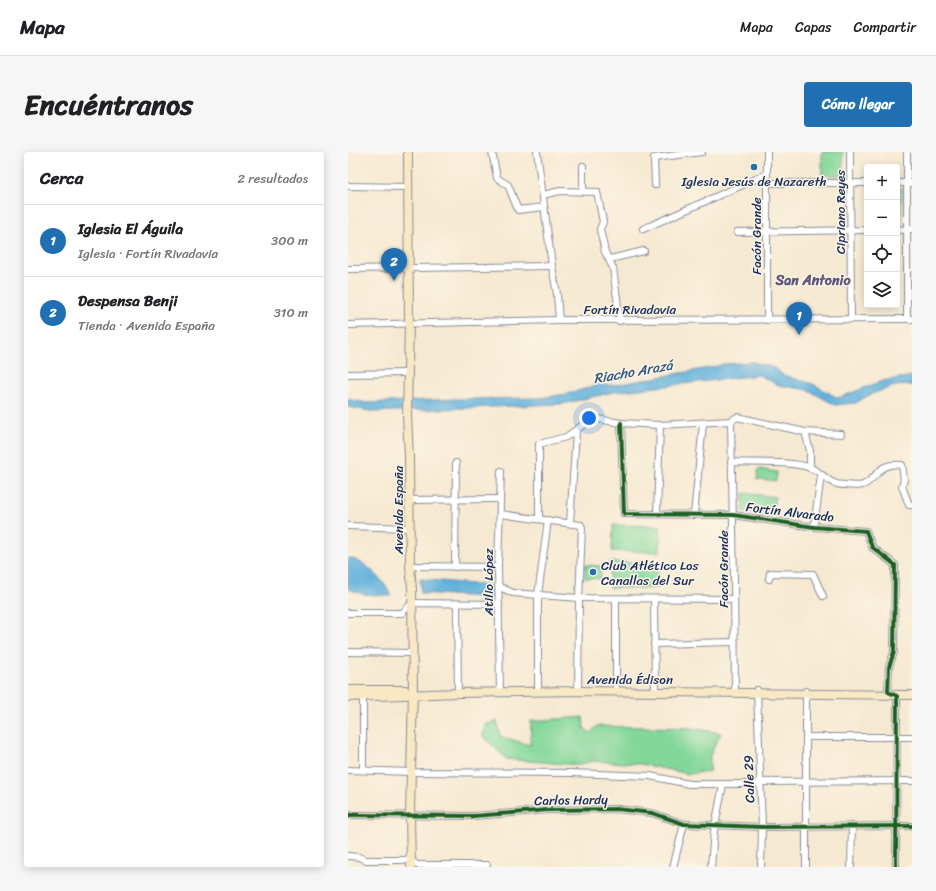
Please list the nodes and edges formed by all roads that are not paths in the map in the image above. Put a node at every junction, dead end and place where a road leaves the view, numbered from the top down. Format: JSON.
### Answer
{"nodes":[{"id":1,"x":408,"y":152,"type":"edge"},
{"id":2,"x":492,"y":152,"type":"edge"},
{"id":3,"x":537,"y":152,"type":"edge"},
{"id":4,"x":702,"y":152,"type":"edge"},
{"id":5,"x":767,"y":152,"type":"edge"},
{"id":6,"x":850,"y":152,"type":"edge"},
{"id":7,"x":907,"y":152,"type":"edge"},
{"id":8,"x":583,"y":166,"type":"dead end"},
{"id":9,"x":767,"y":174,"type":"junction"},
{"id":10,"x":767,"y":183,"type":"junction"},
{"id":11,"x":851,"y":183,"type":"junction"},
{"id":12,"x":864,"y":183,"type":"edge"},
{"id":13,"x":909,"y":183,"type":"edge"},
{"id":14,"x":655,"y":185,"type":"dead end"},
{"id":15,"x":348,"y":186,"type":"edge"},
{"id":16,"x":408,"y":187,"type":"junction"},
{"id":17,"x":583,"y":191,"type":"junction"},
{"id":18,"x":543,"y":195,"type":"junction"},
{"id":19,"x":544,"y":207,"type":"junction"},
{"id":20,"x":643,"y":229,"type":"dead end"},
{"id":21,"x":910,"y":229,"type":"edge"},
{"id":22,"x":851,"y":230,"type":"junction"},
{"id":23,"x":864,"y":230,"type":"edge"},
{"id":24,"x":900,"y":230,"type":"edge"},
{"id":25,"x":768,"y":231,"type":"junction"},
{"id":26,"x":737,"y":232,"type":"dead end"},
{"id":27,"x":644,"y":251,"type":"dead end"},
{"id":28,"x":610,"y":259,"type":"junction"},
{"id":29,"x":552,"y":266,"type":"junction"},
{"id":30,"x":409,"y":268,"type":"junction"},
{"id":31,"x":348,"y":269,"type":"edge"},
{"id":32,"x":910,"y":273,"type":"edge"},
{"id":33,"x":851,"y":319,"type":"junction"},
{"id":34,"x":910,"y":319,"type":"edge"},
{"id":35,"x":559,"y":320,"type":"junction"},
{"id":36,"x":767,"y":320,"type":"junction"},
{"id":37,"x":620,"y":321,"type":"junction"},
{"id":38,"x":409,"y":323,"type":"junction"},
{"id":39,"x":348,"y":325,"type":"edge"},
{"id":40,"x":348,"y":374,"type":"edge"},
{"id":41,"x":407,"y":374,"type":"junction"},
{"id":42,"x":731,"y":421,"type":"junction"},
{"id":43,"x":621,"y":423,"type":"junction"},
{"id":44,"x":702,"y":424,"type":"junction"},
{"id":45,"x":660,"y":425,"type":"junction"},
{"id":46,"x":576,"y":432,"type":"junction"},
{"id":47,"x":805,"y":432,"type":"junction"},
{"id":48,"x":841,"y":434,"type":"dead end"},
{"id":49,"x":731,"y":462,"type":"junction"},
{"id":50,"x":456,"y":464,"type":"dead end"},
{"id":51,"x":810,"y":468,"type":"junction"},
{"id":52,"x":501,"y":471,"type":"dead end"},
{"id":53,"x":821,"y":475,"type":"junction"},
{"id":54,"x":499,"y":499,"type":"junction"},
{"id":55,"x":409,"y":500,"type":"junction"},
{"id":56,"x":456,"y":500,"type":"junction"},
{"id":57,"x":910,"y":505,"type":"edge"},
{"id":58,"x":500,"y":514,"type":"junction"},
{"id":59,"x":657,"y":514,"type":"junction"},
{"id":60,"x":694,"y":515,"type":"junction"},
{"id":61,"x":733,"y":515,"type":"junction"},
{"id":62,"x":539,"y":519,"type":"junction"},
{"id":63,"x":548,"y":520,"type":"junction"},
{"id":64,"x":570,"y":523,"type":"junction"},
{"id":65,"x":348,"y":526,"type":"edge"},
{"id":66,"x":814,"y":527,"type":"junction"},
{"id":67,"x":410,"y":528,"type":"junction"},
{"id":68,"x":410,"y":566,"type":"junction"},
{"id":69,"x":455,"y":567,"type":"junction"},
{"id":70,"x":498,"y":568,"type":"junction"},
{"id":71,"x":769,"y":579,"type":"dead end"},
{"id":72,"x":500,"y":587,"type":"junction"},
{"id":73,"x":538,"y":595,"type":"junction"},
{"id":74,"x":823,"y":596,"type":"dead end"},
{"id":75,"x":579,"y":598,"type":"junction"},
{"id":76,"x":734,"y":598,"type":"junction"},
{"id":77,"x":616,"y":599,"type":"junction"},
{"id":78,"x":654,"y":599,"type":"junction"},
{"id":79,"x":412,"y":603,"type":"junction"},
{"id":80,"x":457,"y":603,"type":"junction"},
{"id":81,"x":499,"y":604,"type":"junction"},
{"id":82,"x":348,"y":614,"type":"edge"},
{"id":83,"x":734,"y":642,"type":"junction"},
{"id":84,"x":654,"y":644,"type":"junction"},
{"id":85,"x":348,"y":652,"type":"edge"},
{"id":86,"x":411,"y":653,"type":"junction"},
{"id":87,"x":538,"y":688,"type":"junction"},
{"id":88,"x":616,"y":688,"type":"junction"},
{"id":89,"x":655,"y":689,"type":"junction"},
{"id":90,"x":348,"y":690,"type":"edge"},
{"id":91,"x":578,"y":690,"type":"junction"},
{"id":92,"x":735,"y":690,"type":"junction"},
{"id":93,"x":458,"y":691,"type":"junction"},
{"id":94,"x":500,"y":691,"type":"junction"},
{"id":95,"x":413,"y":692,"type":"junction"},
{"id":96,"x":757,"y":692,"type":"junction"},
{"id":97,"x":888,"y":692,"type":"junction"},
{"id":98,"x":912,"y":692,"type":"edge"},
{"id":99,"x":363,"y":693,"type":"junction"},
{"id":100,"x":806,"y":693,"type":"junction"},
{"id":101,"x":912,"y":695,"type":"edge"},
{"id":102,"x":897,"y":696,"type":"junction"},
{"id":103,"x":348,"y":697,"type":"edge"},
{"id":104,"x":806,"y":737,"type":"junction"},
{"id":105,"x":912,"y":737,"type":"edge"},
{"id":106,"x":896,"y":738,"type":"junction"},
{"id":107,"x":348,"y":770,"type":"edge"},
{"id":108,"x":363,"y":770,"type":"junction"},
{"id":109,"x":412,"y":772,"type":"junction"},
{"id":110,"x":896,"y":780,"type":"junction"},
{"id":111,"x":912,"y":781,"type":"edge"},
{"id":112,"x":760,"y":782,"type":"junction"},
{"id":113,"x":805,"y":782,"type":"junction"},
{"id":114,"x":723,"y":785,"type":"junction"},
{"id":115,"x":410,"y":814,"type":"junction"},
{"id":116,"x":348,"y":815,"type":"edge"},
{"id":117,"x":684,"y":824,"type":"junction"},
{"id":118,"x":715,"y":825,"type":"junction"},
{"id":119,"x":805,"y":826,"type":"junction"},
{"id":120,"x":852,"y":826,"type":"junction"},
{"id":121,"x":896,"y":826,"type":"junction"},
{"id":122,"x":912,"y":826,"type":"edge"},
{"id":123,"x":762,"y":827,"type":"junction"},
{"id":124,"x":348,"y":856,"type":"edge"},
{"id":125,"x":365,"y":860,"type":"junction"},
{"id":126,"x":411,"y":864,"type":"edge"},
{"id":127,"x":488,"y":865,"type":"dead end"},
{"id":128,"x":365,"y":867,"type":"edge"},
{"id":129,"x":673,"y":867,"type":"edge"},
{"id":130,"x":711,"y":867,"type":"edge"},
{"id":131,"x":761,"y":867,"type":"edge"},
{"id":132,"x":806,"y":867,"type":"edge"},
{"id":133,"x":851,"y":867,"type":"edge"},
{"id":134,"x":896,"y":867,"type":"edge"}],
"edges":[{"from":1,"to":16,"type":"main road","name":"Avenida España"},
{"from":2,"to":19,"type":"street"},
{"from":3,"to":18,"type":"street"},
{"from":4,"to":14,"type":"street"},
{"from":5,"to":9,"type":"street","name":"Facón Grande"},
{"from":6,"to":11,"type":"street","name":"Cipriano Reyes"},
{"from":7,"to":13,"type":"street"},
{"from":8,"to":17,"type":"street"},
{"from":9,"to":10,"type":"street","name":"Facón Grande"},
{"from":9,"to":20,"type":"street"},
{"from":10,"to":11,"type":"street"},
{"from":10,"to":25,"type":"street","name":"Facón Grande"},
{"from":11,"to":12,"type":"street"},
{"from":11,"to":22,"type":"street","name":"Cipriano Reyes"},
{"from":13,"to":21,"type":"street"},
{"from":15,"to":16,"type":"street"},
{"from":16,"to":30,"type":"main road","name":"Avenida España"},
{"from":17,"to":18,"type":"street"},
{"from":17,"to":28,"type":"street"},
{"from":18,"to":19,"type":"street"},
{"from":19,"to":29,"type":"street"},
{"from":21,"to":24,"type":"street"},
{"from":21,"to":32,"type":"street"},
{"from":22,"to":23,"type":"street"},
{"from":22,"to":25,"type":"street"},
{"from":22,"to":33,"type":"street","name":"Cipriano Reyes"},
{"from":25,"to":26,"type":"street"},
{"from":25,"to":36,"type":"street","name":"Facón Grande"},
{"from":27,"to":28,"type":"street"},
{"from":28,"to":37,"type":"street"},
{"from":29,"to":30,"type":"street"},
{"from":29,"to":35,"type":"street"},
{"from":30,"to":31,"type":"street"},
{"from":30,"to":38,"type":"main road","name":"Avenida España"},
{"from":32,"to":34,"type":"street"},
{"from":33,"to":34,"type":"street","name":"Fortín Rivadavia"},
{"from":33,"to":36,"type":"street","name":"Fortín Rivadavia"},
{"from":35,"to":37,"type":"street","name":"Fortín Rivadavia"},
{"from":35,"to":38,"type":"street","name":"Fortín Rivadavia"},
{"from":36,"to":37,"type":"street","name":"Fortín Rivadavia"},
{"from":38,"to":39,"type":"street","name":"Fortín Rivadavia"},
{"from":38,"to":41,"type":"main road","name":"Avenida España"},
{"from":40,"to":41,"type":"street"},
{"from":41,"to":55,"type":"main road","name":"Avenida España"},
{"from":42,"to":44,"type":"street"},
{"from":42,"to":47,"type":"street"},
{"from":42,"to":49,"type":"street","name":"Facón Grande"},
{"from":43,"to":45,"type":"street"},
{"from":43,"to":46,"type":"street"},
{"from":43,"to":59,"type":"street","name":"Fortín Alvarado"},
{"from":44,"to":45,"type":"street"},
{"from":44,"to":60,"type":"street"},
{"from":45,"to":59,"type":"street"},
{"from":46,"to":62,"type":"street"},
{"from":46,"to":64,"type":"street"},
{"from":47,"to":48,"type":"street"},
{"from":47,"to":51,"type":"street"},
{"from":49,"to":51,"type":"street"},
{"from":49,"to":61,"type":"street","name":"Facón Grande"},
{"from":50,"to":56,"type":"street"},
{"from":51,"to":53,"type":"street"},
{"from":52,"to":54,"type":"street","name":"Atilio López"},
{"from":53,"to":57,"type":"street"},
{"from":53,"to":66,"type":"street"},
{"from":54,"to":56,"type":"street"},
{"from":54,"to":58,"type":"street","name":"Atilio López"},
{"from":55,"to":56,"type":"street"},
{"from":55,"to":67,"type":"main road","name":"Avenida España"},
{"from":56,"to":69,"type":"street"},
{"from":58,"to":62,"type":"street"},
{"from":58,"to":70,"type":"street","name":"Atilio López"},
{"from":59,"to":60,"type":"street","name":"Fortín Alvarado"},
{"from":60,"to":61,"type":"street","name":"Fortín Alvarado"},
{"from":61,"to":66,"type":"street","name":"Fortín Alvarado"},
{"from":61,"to":76,"type":"street","name":"Facón Grande"},
{"from":62,"to":63,"type":"street"},
{"from":63,"to":64,"type":"street"},
{"from":63,"to":73,"type":"street"},
{"from":64,"to":75,"type":"street"},
{"from":65,"to":67,"type":"street"},
{"from":66,"to":97,"type":"street","name":"Fortín Alvarado"},
{"from":67,"to":68,"type":"main road","name":"Avenida España"},
{"from":68,"to":69,"type":"street"},
{"from":68,"to":79,"type":"main road","name":"Avenida España"},
{"from":69,"to":70,"type":"street"},
{"from":70,"to":72,"type":"street","name":"Atilio López"},
{"from":71,"to":74,"type":"street"},
{"from":72,"to":73,"type":"street"},
{"from":72,"to":81,"type":"street","name":"Atilio López"},
{"from":73,"to":75,"type":"street"},
{"from":73,"to":87,"type":"street"},
{"from":75,"to":77,"type":"street"},
{"from":75,"to":91,"type":"street"},
{"from":76,"to":78,"type":"street"},
{"from":76,"to":83,"type":"street","name":"Facón Grande"},
{"from":77,"to":78,"type":"street"},
{"from":77,"to":88,"type":"street"},
{"from":78,"to":84,"type":"street"},
{"from":79,"to":80,"type":"street"},
{"from":79,"to":82,"type":"street"},
{"from":79,"to":86,"type":"main road","name":"Avenida España"},
{"from":80,"to":81,"type":"street"},
{"from":80,"to":93,"type":"street"},
{"from":81,"to":94,"type":"street","name":"Atilio López"},
{"from":83,"to":84,"type":"street"},
{"from":83,"to":92,"type":"street","name":"Facón Grande"},
{"from":84,"to":89,"type":"street"},
{"from":85,"to":86,"type":"street"},
{"from":86,"to":95,"type":"main road","name":"Avenida España"},
{"from":87,"to":91,"type":"main road","name":"Avenida Édison"},
{"from":87,"to":94,"type":"main road","name":"Avenida Édison"},
{"from":88,"to":89,"type":"main road","name":"Avenida Édison"},
{"from":88,"to":91,"type":"main road","name":"Avenida Édison"},
{"from":89,"to":91,"type":"main road","name":"Avenida Édison"},
{"from":89,"to":92,"type":"main road","name":"Avenida Édison"},
{"from":90,"to":99,"type":"main road","name":"Avenida Édison"},
{"from":91,"to":94,"type":"main road","name":"Avenida Édison"},
{"from":92,"to":96,"type":"main road","name":"Avenida Édison"},
{"from":93,"to":94,"type":"main road","name":"Avenida Édison"},
{"from":93,"to":95,"type":"main road","name":"Avenida Édison"},
{"from":95,"to":99,"type":"main road","name":"Avenida Édison"},
{"from":95,"to":109,"type":"main road","name":"Avenida España"},
{"from":96,"to":100,"type":"main road","name":"Avenida Édison"},
{"from":96,"to":112,"type":"street","name":"Calle 29"},
{"from":97,"to":98,"type":"main road","name":"Avenida Édison"},
{"from":97,"to":100,"type":"main road","name":"Avenida Édison"},
{"from":97,"to":102,"type":"street"},
{"from":99,"to":103,"type":"main road","name":"Avenida Édison"},
{"from":99,"to":108,"type":"street"},
{"from":100,"to":102,"type":"main road","name":"Avenida Édison"},
{"from":100,"to":104,"type":"street"},
{"from":101,"to":102,"type":"main road","name":"Avenida Édison"},
{"from":102,"to":106,"type":"street"},
{"from":104,"to":106,"type":"street"},
{"from":104,"to":113,"type":"street"},
{"from":105,"to":106,"type":"street"},
{"from":106,"to":110,"type":"street"},
{"from":107,"to":108,"type":"street"},
{"from":108,"to":109,"type":"street"},
{"from":109,"to":114,"type":"street"},
{"from":109,"to":115,"type":"main road","name":"Avenida España"},
{"from":110,"to":111,"type":"street"},
{"from":110,"to":113,"type":"street"},
{"from":110,"to":121,"type":"street"},
{"from":112,"to":113,"type":"street"},
{"from":112,"to":114,"type":"street"},
{"from":112,"to":123,"type":"street","name":"Calle 29"},
{"from":113,"to":119,"type":"street"},
{"from":114,"to":118,"type":"street"},
{"from":115,"to":116,"type":"street","name":"Carlos Hardy"},
{"from":115,"to":117,"type":"street","name":"Carlos Hardy"},
{"from":115,"to":126,"type":"main road","name":"Avenida España"},
{"from":117,"to":118,"type":"street","name":"Carlos Hardy"},
{"from":117,"to":129,"type":"street"},
{"from":118,"to":123,"type":"street","name":"Carlos Hardy"},
{"from":118,"to":130,"type":"street"},
{"from":119,"to":120,"type":"street","name":"Carlos Hardy"},
{"from":119,"to":123,"type":"street","name":"Carlos Hardy"},
{"from":119,"to":132,"type":"street"},
{"from":120,"to":121,"type":"street","name":"Carlos Hardy"},
{"from":120,"to":133,"type":"street"},
{"from":121,"to":122,"type":"street","name":"Carlos Hardy"},
{"from":121,"to":134,"type":"street"},
{"from":123,"to":131,"type":"street","name":"Calle 29"},
{"from":124,"to":125,"type":"street"},
{"from":125,"to":126,"type":"street"},
{"from":125,"to":128,"type":"street"},
{"from":126,"to":127,"type":"street"}]}
